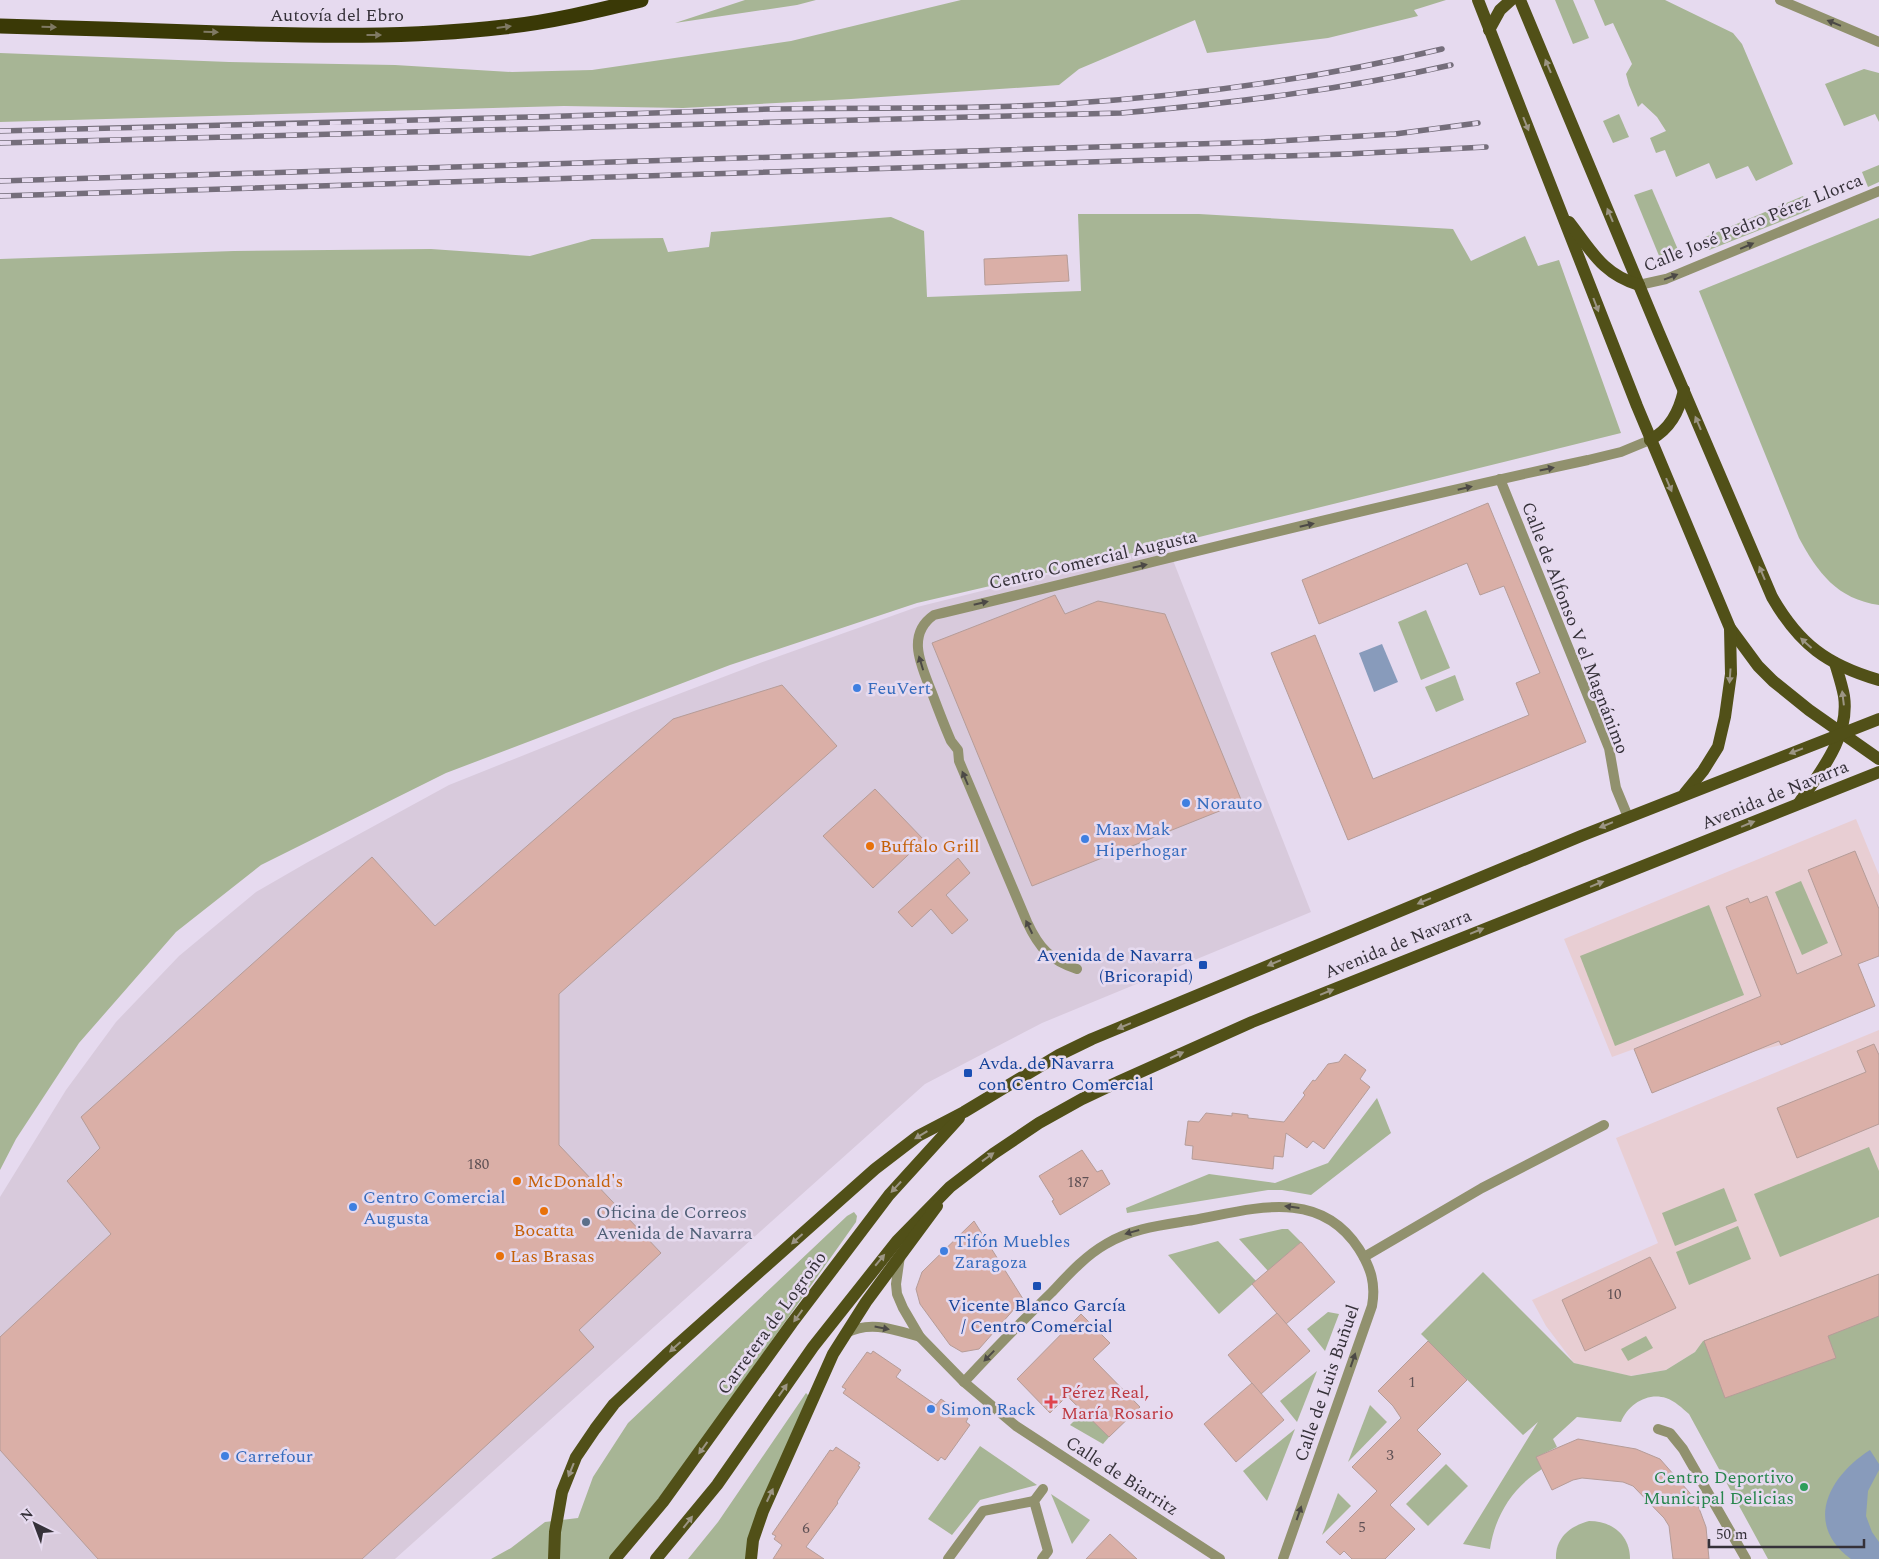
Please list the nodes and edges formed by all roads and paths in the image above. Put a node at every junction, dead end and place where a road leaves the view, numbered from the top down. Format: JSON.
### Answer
{"nodes":[{"id":1,"x":642,"y":0,"type":"edge"},
{"id":2,"x":1478,"y":0,"type":"edge"},
{"id":3,"x":1511,"y":0,"type":"edge"},
{"id":4,"x":1520,"y":0,"type":"edge"},
{"id":5,"x":1780,"y":0,"type":"edge"},
{"id":6,"x":0,"y":26,"type":"edge"},
{"id":7,"x":1489,"y":30,"type":"junction"},
{"id":8,"x":1879,"y":42,"type":"edge"},
{"id":9,"x":1879,"y":191,"type":"edge"},
{"id":10,"x":1561,"y":212,"type":"junction"},
{"id":11,"x":1639,"y":285,"type":"junction"},
{"id":12,"x":1684,"y":390,"type":"junction"},
{"id":13,"x":1650,"y":440,"type":"junction"},
{"id":14,"x":1500,"y":480,"type":"junction"},
{"id":15,"x":1730,"y":628,"type":"junction"},
{"id":16,"x":1835,"y":663,"type":"junction"},
{"id":17,"x":1879,"y":680,"type":"edge"},
{"id":18,"x":1879,"y":719,"type":"edge"},
{"id":19,"x":1841,"y":734,"type":"junction"},
{"id":20,"x":1879,"y":759,"type":"edge"},
{"id":21,"x":1879,"y":772,"type":"edge"},
{"id":22,"x":1684,"y":794,"type":"junction"},
{"id":23,"x":1799,"y":804,"type":"junction"},
{"id":24,"x":1628,"y":817,"type":"junction"},
{"id":25,"x":1077,"y":969,"type":"dead end"},
{"id":26,"x":964,"y":1112,"type":"junction"},
{"id":27,"x":1604,"y":1125,"type":"dead end"},
{"id":28,"x":950,"y":1187,"type":"junction"},
{"id":29,"x":900,"y":1256,"type":"junction"},
{"id":30,"x":1364,"y":1257,"type":"junction"},
{"id":31,"x":845,"y":1334,"type":"junction"},
{"id":32,"x":920,"y":1337,"type":"junction"},
{"id":33,"x":964,"y":1382,"type":"junction"},
{"id":34,"x":1658,"y":1430,"type":"dead end"},
{"id":35,"x":1044,"y":1489,"type":"dead end"},
{"id":36,"x":1034,"y":1501,"type":"junction"},
{"id":37,"x":946,"y":1542,"type":"dead end"},
{"id":38,"x":956,"y":1548,"type":"junction"},
{"id":39,"x":554,"y":1559,"type":"edge"},
{"id":40,"x":614,"y":1559,"type":"edge"},
{"id":41,"x":656,"y":1559,"type":"edge"},
{"id":42,"x":751,"y":1559,"type":"edge"},
{"id":43,"x":948,"y":1559,"type":"edge"},
{"id":44,"x":1042,"y":1559,"type":"edge"},
{"id":45,"x":1220,"y":1559,"type":"edge"},
{"id":46,"x":1283,"y":1559,"type":"edge"},
{"id":47,"x":1746,"y":1559,"type":"edge"}],
"edges":[{"from":6,"to":1,"type":"highway","name":"Autovía del Ebro","one_way":true},
{"from":2,"to":7,"type":"main road"},
{"from":3,"to":7,"type":"main road"},
{"from":11,"to":4,"type":"main road","one_way":true},
{"from":8,"to":5,"type":"street","one_way":true},
{"from":7,"to":10,"type":"main road","one_way":true},
{"from":11,"to":9,"type":"street","name":"Calle José Pedro Pérez Llorca","one_way":true},
{"from":10,"to":11,"type":"main road"},
{"from":10,"to":13,"type":"main road","one_way":true},
{"from":11,"to":12,"type":"main road"},
{"from":12,"to":13,"type":"main road"},
{"from":16,"to":12,"type":"main road","one_way":true},
{"from":14,"to":13,"type":"street","name":"Centro Comercial Augusta","one_way":true},
{"from":13,"to":15,"type":"main road","one_way":true},
{"from":14,"to":24,"type":"street","name":"Calle de Alfonso V el Magnánimo"},
{"from":25,"to":14,"type":"street","name":"Centro Comercial Augusta","one_way":true},
{"from":15,"to":19,"type":"main road"},
{"from":15,"to":22,"type":"main road","one_way":true},
{"from":16,"to":17,"type":"main road"},
{"from":19,"to":16,"type":"main road","one_way":true},
{"from":18,"to":19,"type":"main road","name":"Avenida de Navarra"},
{"from":19,"to":20,"type":"main road"},
{"from":19,"to":22,"type":"main road","name":"Avenida de Navarra","one_way":true},
{"from":19,"to":23,"type":"main road"},
{"from":21,"to":23,"type":"main road","name":"Avenida de Navarra"},
{"from":22,"to":24,"type":"main road","name":"Avenida de Navarra"},
{"from":28,"to":23,"type":"main road","name":"Avenida de Navarra","one_way":true},
{"from":24,"to":26,"type":"main road","name":"Avenida de Navarra","one_way":true},
{"from":26,"to":39,"type":"main road","one_way":true},
{"from":26,"to":40,"type":"main road","name":"Carretera de Logroño","one_way":true},
{"from":27,"to":30,"type":"street"},
{"from":28,"to":29,"type":"main road"},
{"from":41,"to":28,"type":"main road","one_way":true},
{"from":29,"to":31,"type":"main road"},
{"from":29,"to":32,"type":"street","name":"Calle de Biarritz"},
{"from":30,"to":33,"type":"street","name":"Calle de Luis Buñuel","one_way":true},
{"from":46,"to":30,"type":"street","name":"Calle de Luis Buñuel","one_way":true},
{"from":31,"to":32,"type":"street","one_way":true},
{"from":42,"to":31,"type":"main road","one_way":true},
{"from":32,"to":33,"type":"street","name":"Calle de Biarritz"},
{"from":33,"to":45,"type":"street","name":"Calle de Biarritz"},
{"from":34,"to":47,"type":"street"},
{"from":35,"to":36,"type":"street"},
{"from":36,"to":38,"type":"street"},
{"from":36,"to":44,"type":"street"},
{"from":37,"to":38,"type":"street"},
{"from":38,"to":43,"type":"street"}]}
